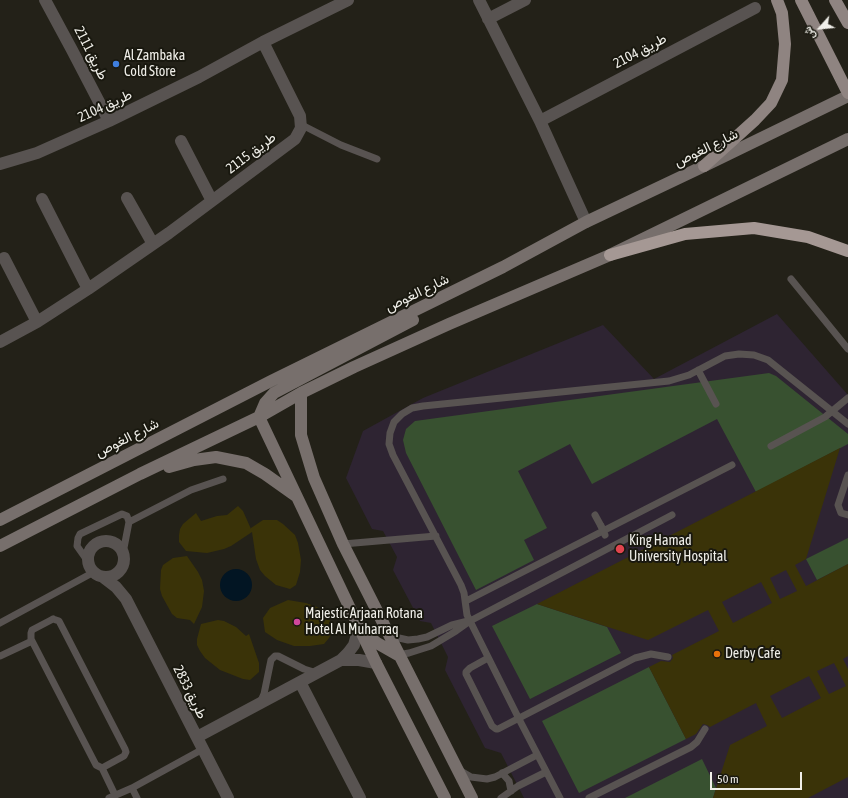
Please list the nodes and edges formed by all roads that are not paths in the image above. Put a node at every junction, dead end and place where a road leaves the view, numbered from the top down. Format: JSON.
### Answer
{"nodes":[{"id":1,"x":348,"y":0,"type":"edge"},
{"id":2,"x":479,"y":0,"type":"edge"},
{"id":3,"x":525,"y":0,"type":"edge"},
{"id":4,"x":777,"y":0,"type":"edge"},
{"id":5,"x":801,"y":0,"type":"edge"},
{"id":6,"x":834,"y":0,"type":"edge"},
{"id":7,"x":50,"y":1,"type":"edge"},
{"id":8,"x":755,"y":8,"type":"dead end"},
{"id":9,"x":488,"y":19,"type":"junction"},
{"id":10,"x":848,"y":23,"type":"edge"},
{"id":11,"x":263,"y":42,"type":"junction"},
{"id":12,"x":848,"y":92,"type":"edge"},
{"id":13,"x":848,"y":96,"type":"edge"},
{"id":14,"x":540,"y":120,"type":"junction"},
{"id":15,"x":109,"y":121,"type":"junction"},
{"id":16,"x":302,"y":125,"type":"junction"},
{"id":17,"x":848,"y":139,"type":"edge"},
{"id":18,"x":181,"y":141,"type":"dead end"},
{"id":19,"x":377,"y":158,"type":"dead end"},
{"id":20,"x":0,"y":164,"type":"edge"},
{"id":21,"x":704,"y":166,"type":"junction"},
{"id":22,"x":127,"y":198,"type":"dead end"},
{"id":23,"x":42,"y":199,"type":"dead end"},
{"id":24,"x":212,"y":201,"type":"junction"},
{"id":25,"x":586,"y":222,"type":"junction"},
{"id":26,"x":153,"y":244,"type":"junction"},
{"id":27,"x":848,"y":251,"type":"edge"},
{"id":28,"x":610,"y":255,"type":"junction"},
{"id":29,"x":4,"y":258,"type":"dead end"},
{"id":30,"x":503,"y":267,"type":"junction"},
{"id":31,"x":791,"y":279,"type":"dead end"},
{"id":32,"x":88,"y":289,"type":"junction"},
{"id":33,"x":37,"y":322,"type":"junction"},
{"id":34,"x":0,"y":342,"type":"edge"},
{"id":35,"x":848,"y":348,"type":"edge"},
{"id":36,"x":698,"y":370,"type":"junction"},
{"id":37,"x":301,"y":394,"type":"junction"},
{"id":38,"x":848,"y":398,"type":"edge"},
{"id":39,"x":716,"y":404,"type":"dead end"},
{"id":40,"x":833,"y":411,"type":"junction"},
{"id":41,"x":259,"y":417,"type":"junction"},
{"id":42,"x":848,"y":424,"type":"edge"},
{"id":43,"x":771,"y":446,"type":"dead end"},
{"id":44,"x":732,"y":465,"type":"dead end"},
{"id":45,"x":140,"y":474,"type":"junction"},
{"id":46,"x":848,"y":476,"type":"edge"},
{"id":47,"x":223,"y":479,"type":"dead end"},
{"id":48,"x":299,"y":498,"type":"junction"},
{"id":49,"x":595,"y":515,"type":"dead end"},
{"id":50,"x":672,"y":515,"type":"dead end"},
{"id":51,"x":848,"y":515,"type":"edge"},
{"id":52,"x":0,"y":520,"type":"edge"},
{"id":53,"x":129,"y":522,"type":"junction"},
{"id":54,"x":436,"y":536,"type":"junction"},
{"id":55,"x":342,"y":544,"type":"junction"},
{"id":56,"x":0,"y":546,"type":"edge"},
{"id":57,"x":611,"y":546,"type":"junction"},
{"id":58,"x":123,"y":552,"type":"junction"},
{"id":59,"x":122,"y":568,"type":"junction"},
{"id":60,"x":95,"y":571,"type":"junction"},
{"id":61,"x":126,"y":599,"type":"junction"},
{"id":62,"x":466,"y":601,"type":"junction"},
{"id":63,"x":470,"y":621,"type":"junction"},
{"id":64,"x":0,"y":623,"type":"edge"},
{"id":65,"x":359,"y":627,"type":"junction"},
{"id":66,"x":389,"y":636,"type":"junction"},
{"id":67,"x":32,"y":640,"type":"junction"},
{"id":68,"x":398,"y":654,"type":"junction"},
{"id":69,"x":0,"y":656,"type":"edge"},
{"id":70,"x":668,"y":657,"type":"dead end"},
{"id":71,"x":488,"y":658,"type":"junction"},
{"id":72,"x":341,"y":660,"type":"junction"},
{"id":73,"x":376,"y":663,"type":"junction"},
{"id":74,"x":317,"y":673,"type":"junction"},
{"id":75,"x":300,"y":682,"type":"junction"},
{"id":76,"x":260,"y":704,"type":"junction"},
{"id":77,"x":519,"y":719,"type":"junction"},
{"id":78,"x":705,"y":729,"type":"dead end"},
{"id":79,"x":197,"y":737,"type":"junction"},
{"id":80,"x":203,"y":749,"type":"junction"},
{"id":81,"x":538,"y":755,"type":"junction"},
{"id":82,"x":102,"y":768,"type":"junction"},
{"id":83,"x":457,"y":768,"type":"junction"},
{"id":84,"x":546,"y":772,"type":"junction"},
{"id":85,"x":502,"y":773,"type":"junction"},
{"id":86,"x":132,"y":788,"type":"junction"},
{"id":87,"x":511,"y":790,"type":"junction"},
{"id":88,"x":112,"y":797,"type":"edge"},
{"id":89,"x":137,"y":798,"type":"edge"},
{"id":90,"x":228,"y":798,"type":"edge"},
{"id":91,"x":360,"y":798,"type":"edge"},
{"id":92,"x":445,"y":798,"type":"edge"},
{"id":93,"x":472,"y":798,"type":"edge"},
{"id":94,"x":501,"y":798,"type":"edge"},
{"id":95,"x":560,"y":798,"type":"edge"},
{"id":96,"x":589,"y":798,"type":"edge"}],
"edges":[{"from":1,"to":11,"type":"street","name":"طريق 2104"},
{"from":2,"to":9,"type":"street"},
{"from":3,"to":9,"type":"street"},
{"from":4,"to":21,"type":"main road"},
{"from":5,"to":12,"type":"main road"},
{"from":6,"to":10,"type":"main road"},
{"from":7,"to":15,"type":"street","name":"طريق 2111"},
{"from":8,"to":14,"type":"street","name":"طريق 2104"},
{"from":9,"to":14,"type":"street"},
{"from":11,"to":15,"type":"street","name":"طريق 2104"},
{"from":11,"to":16,"type":"street"},
{"from":13,"to":21,"type":"main road","name":"شارع الغوص"},
{"from":14,"to":25,"type":"street"},
{"from":15,"to":20,"type":"street","name":"طريق 2104"},
{"from":16,"to":19,"type":"lane"},
{"from":16,"to":24,"type":"street","name":"طريق 2115"},
{"from":17,"to":28,"type":"main road"},
{"from":18,"to":24,"type":"street"},
{"from":21,"to":25,"type":"main road","name":"شارع الغوص"},
{"from":22,"to":26,"type":"street"},
{"from":23,"to":32,"type":"street"},
{"from":24,"to":26,"type":"street","name":"طريق 2115"},
{"from":25,"to":30,"type":"main road","name":"شارع الغوص"},
{"from":26,"to":32,"type":"street","name":"طريق 2115"},
{"from":27,"to":28,"type":"highway"},
{"from":28,"to":37,"type":"main road"},
{"from":29,"to":33,"type":"street"},
{"from":30,"to":41,"type":"main road"},
{"from":30,"to":52,"type":"main road","name":"شارع الغوص"},
{"from":31,"to":35,"type":"lane"},
{"from":32,"to":33,"type":"street","name":"طريق 2115"},
{"from":33,"to":34,"type":"street","name":"طريق 2115"},
{"from":36,"to":39,"type":"lane"},
{"from":36,"to":40,"type":"lane"},
{"from":36,"to":54,"type":"lane"},
{"from":37,"to":41,"type":"main road"},
{"from":37,"to":55,"type":"main road"},
{"from":38,"to":40,"type":"lane"},
{"from":40,"to":42,"type":"lane"},
{"from":40,"to":43,"type":"lane"},
{"from":41,"to":45,"type":"main road"},
{"from":41,"to":48,"type":"main road"},
{"from":44,"to":62,"type":"lane"},
{"from":45,"to":48,"type":"main road"},
{"from":45,"to":56,"type":"main road"},
{"from":46,"to":51,"type":"lane"},
{"from":47,"to":53,"type":"lane"},
{"from":48,"to":65,"type":"main road"},
{"from":49,"to":57,"type":"lane","bridge":true},
{"from":50,"to":57,"type":"lane"},
{"from":53,"to":58,"type":"lane"},
{"from":53,"to":60,"type":"lane"},
{"from":54,"to":55,"type":"lane"},
{"from":54,"to":62,"type":"lane"},
{"from":55,"to":66,"type":"main road"},
{"from":57,"to":63,"type":"lane"},
{"from":58,"to":59,"type":"street"},
{"from":58,"to":60,"type":"street"},
{"from":59,"to":60,"type":"street"},
{"from":59,"to":61,"type":"street","name":"طريق 2833"},
{"from":60,"to":61,"type":"street","name":"طريق 2833"},
{"from":60,"to":64,"type":"lane"},
{"from":61,"to":79,"type":"street","name":"طريق 2833"},
{"from":62,"to":63,"type":"lane"},
{"from":63,"to":66,"type":"lane"},
{"from":63,"to":68,"type":"lane"},
{"from":63,"to":71,"type":"lane"},
{"from":65,"to":68,"type":"main road"},
{"from":65,"to":72,"type":"street"},
{"from":65,"to":73,"type":"main road"},
{"from":66,"to":68,"type":"main road"},
{"from":67,"to":69,"type":"lane"},
{"from":67,"to":82,"type":"lane"},
{"from":67,"to":82,"type":"lane"},
{"from":68,"to":83,"type":"main road"},
{"from":70,"to":77,"type":"lane"},
{"from":71,"to":77,"type":"lane"},
{"from":71,"to":77,"type":"lane"},
{"from":72,"to":73,"type":"street"},
{"from":72,"to":74,"type":"street"},
{"from":73,"to":92,"type":"main road"},
{"from":74,"to":75,"type":"street"},
{"from":74,"to":76,"type":"lane"},
{"from":75,"to":76,"type":"street"},
{"from":75,"to":91,"type":"street"},
{"from":76,"to":79,"type":"street"},
{"from":77,"to":81,"type":"lane"},
{"from":78,"to":96,"type":"lane"},
{"from":79,"to":80,"type":"street","name":"طريق 2833"},
{"from":80,"to":86,"type":"lane"},
{"from":80,"to":90,"type":"street","name":"طريق 2833"},
{"from":81,"to":84,"type":"lane"},
{"from":81,"to":85,"type":"lane"},
{"from":82,"to":88,"type":"lane"},
{"from":83,"to":85,"type":"lane"},
{"from":83,"to":93,"type":"main road"},
{"from":84,"to":87,"type":"lane"},
{"from":84,"to":95,"type":"lane"},
{"from":85,"to":87,"type":"lane"},
{"from":86,"to":88,"type":"lane"},
{"from":86,"to":89,"type":"lane"},
{"from":87,"to":94,"type":"lane"}]}
